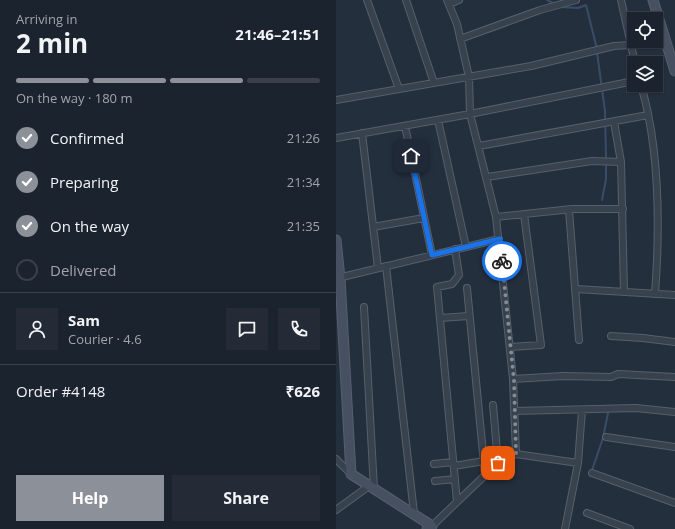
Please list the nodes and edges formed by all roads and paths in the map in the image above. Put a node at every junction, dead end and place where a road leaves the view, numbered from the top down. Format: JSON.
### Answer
{"nodes":[{"id":1,"x":367,"y":0,"type":"edge"},
{"id":2,"x":406,"y":0,"type":"edge"},
{"id":3,"x":459,"y":0,"type":"edge"},
{"id":4,"x":576,"y":0,"type":"edge"},
{"id":5,"x":622,"y":0,"type":"edge"},
{"id":6,"x":653,"y":0,"type":"edge"},
{"id":7,"x":448,"y":2,"type":"edge"},
{"id":8,"x":627,"y":28,"type":"edge"},
{"id":9,"x":460,"y":39,"type":"junction"},
{"id":10,"x":627,"y":45,"type":"edge"},
{"id":11,"x":675,"y":71,"type":"edge"},
{"id":12,"x":469,"y":77,"type":"junction"},
{"id":13,"x":627,"y":82,"type":"edge"},
{"id":14,"x":434,"y":83,"type":"junction"},
{"id":15,"x":399,"y":89,"type":"junction"},
{"id":16,"x":643,"y":92,"type":"edge"},
{"id":17,"x":336,"y":100,"type":"edge"},
{"id":18,"x":470,"y":114,"type":"junction"},
{"id":19,"x":648,"y":115,"type":"junction"},
{"id":20,"x":438,"y":120,"type":"junction"},
{"id":21,"x":614,"y":122,"type":"junction"},
{"id":22,"x":405,"y":126,"type":"junction"},
{"id":23,"x":362,"y":133,"type":"junction"},
{"id":24,"x":336,"y":138,"type":"edge"},
{"id":25,"x":479,"y":146,"type":"junction"},
{"id":26,"x":621,"y":162,"type":"junction"},
{"id":27,"x":487,"y":177,"type":"junction"},
{"id":28,"x":623,"y":209,"type":"junction"},
{"id":29,"x":569,"y":210,"type":"junction"},
{"id":30,"x":524,"y":214,"type":"junction"},
{"id":31,"x":496,"y":217,"type":"junction"},
{"id":32,"x":424,"y":218,"type":"junction"},
{"id":33,"x":373,"y":227,"type":"junction"},
{"id":34,"x":500,"y":239,"type":"junction"},
{"id":35,"x":336,"y":240,"type":"edge"},
{"id":36,"x":466,"y":247,"type":"junction"},
{"id":37,"x":455,"y":249,"type":"junction"},
{"id":38,"x":432,"y":255,"type":"junction"},
{"id":39,"x":386,"y":266,"type":"junction"},
{"id":40,"x":378,"y":268,"type":"junction"},
{"id":41,"x":338,"y":278,"type":"edge"},
{"id":42,"x":467,"y":288,"type":"dead end"},
{"id":43,"x":576,"y":288,"type":"junction"},
{"id":44,"x":624,"y":292,"type":"junction"},
{"id":45,"x":655,"y":294,"type":"junction"},
{"id":46,"x":675,"y":295,"type":"edge"},
{"id":47,"x":364,"y":307,"type":"dead end"},
{"id":48,"x":469,"y":316,"type":"junction"},
{"id":49,"x":440,"y":318,"type":"junction"},
{"id":50,"x":611,"y":336,"type":"dead end"},
{"id":51,"x":579,"y":340,"type":"dead end"},
{"id":52,"x":675,"y":342,"type":"edge"},
{"id":53,"x":510,"y":346,"type":"junction"},
{"id":54,"x":675,"y":377,"type":"edge"},
{"id":55,"x":514,"y":379,"type":"junction"},
{"id":56,"x":493,"y":405,"type":"dead end"},
{"id":57,"x":582,"y":410,"type":"junction"},
{"id":58,"x":514,"y":411,"type":"junction"},
{"id":59,"x":675,"y":412,"type":"edge"},
{"id":60,"x":606,"y":437,"type":"dead end"},
{"id":61,"x":675,"y":447,"type":"edge"},
{"id":62,"x":516,"y":454,"type":"junction"},
{"id":63,"x":336,"y":459,"type":"edge"},
{"id":64,"x":484,"y":461,"type":"junction"},
{"id":65,"x":498,"y":463,"type":"junction"},
{"id":66,"x":578,"y":463,"type":"junction"},
{"id":67,"x":434,"y":464,"type":"dead end"},
{"id":68,"x":454,"y":464,"type":"junction"},
{"id":69,"x":592,"y":473,"type":"dead end"},
{"id":70,"x":351,"y":474,"type":"junction"},
{"id":71,"x":485,"y":474,"type":"junction"},
{"id":72,"x":455,"y":479,"type":"junction"},
{"id":73,"x":435,"y":481,"type":"dead end"},
{"id":74,"x":372,"y":487,"type":"junction"},
{"id":75,"x":457,"y":502,"type":"junction"},
{"id":76,"x":675,"y":503,"type":"edge"},
{"id":77,"x":336,"y":510,"type":"edge"},
{"id":78,"x":414,"y":513,"type":"junction"},
{"id":79,"x":587,"y":513,"type":"dead end"},
{"id":80,"x":430,"y":527,"type":"edge"},
{"id":81,"x":565,"y":529,"type":"edge"},
{"id":82,"x":630,"y":529,"type":"edge"}],
"edges":[{"from":1,"to":15,"type":"street"},
{"from":2,"to":14,"type":"street"},
{"from":3,"to":7,"type":"street"},
{"from":4,"to":9,"type":"street"},
{"from":5,"to":8,"type":"street"},
{"from":6,"to":11,"type":"street"},
{"from":7,"to":9,"type":"street"},
{"from":9,"to":12,"type":"street"},
{"from":10,"to":12,"type":"street"},
{"from":12,"to":14,"type":"street"},
{"from":12,"to":18,"type":"street"},
{"from":13,"to":18,"type":"street"},
{"from":14,"to":15,"type":"street"},
{"from":15,"to":17,"type":"street"},
{"from":16,"to":19,"type":"street"},
{"from":18,"to":20,"type":"street"},
{"from":18,"to":25,"type":"street"},
{"from":19,"to":21,"type":"street"},
{"from":19,"to":45,"type":"street"},
{"from":20,"to":22,"type":"street"},
{"from":20,"to":36,"type":"street"},
{"from":21,"to":25,"type":"street"},
{"from":21,"to":26,"type":"street"},
{"from":22,"to":23,"type":"street"},
{"from":22,"to":32,"type":"street"},
{"from":23,"to":24,"type":"street"},
{"from":23,"to":33,"type":"street"},
{"from":25,"to":27,"type":"street"},
{"from":26,"to":27,"type":"street"},
{"from":26,"to":28,"type":"street"},
{"from":27,"to":31,"type":"street"},
{"from":28,"to":29,"type":"street"},
{"from":28,"to":44,"type":"street"},
{"from":29,"to":30,"type":"street"},
{"from":29,"to":43,"type":"street"},
{"from":30,"to":31,"type":"street"},
{"from":30,"to":53,"type":"street"},
{"from":31,"to":34,"type":"street"},
{"from":32,"to":33,"type":"street"},
{"from":32,"to":38,"type":"street"},
{"from":33,"to":40,"type":"street"},
{"from":34,"to":36,"type":"street"},
{"from":34,"to":53,"type":"street"},
{"from":35,"to":41,"type":"street"},
{"from":36,"to":37,"type":"street"},
{"from":37,"to":38,"type":"street"},
{"from":37,"to":49,"type":"street"},
{"from":38,"to":39,"type":"street"},
{"from":39,"to":40,"type":"street"},
{"from":39,"to":78,"type":"street"},
{"from":40,"to":41,"type":"street"},
{"from":41,"to":70,"type":"street"},
{"from":42,"to":48,"type":"street"},
{"from":43,"to":44,"type":"street"},
{"from":43,"to":51,"type":"street"},
{"from":44,"to":45,"type":"street"},
{"from":45,"to":46,"type":"street"},
{"from":47,"to":74,"type":"street"},
{"from":48,"to":49,"type":"street"},
{"from":48,"to":64,"type":"street"},
{"from":49,"to":68,"type":"street"},
{"from":50,"to":52,"type":"street"},
{"from":53,"to":55,"type":"street"},
{"from":54,"to":55,"type":"street"},
{"from":55,"to":58,"type":"street"},
{"from":56,"to":65,"type":"street"},
{"from":57,"to":58,"type":"street"},
{"from":57,"to":59,"type":"street"},
{"from":57,"to":66,"type":"street"},
{"from":58,"to":62,"type":"street"},
{"from":60,"to":61,"type":"street"},
{"from":62,"to":65,"type":"street"},
{"from":62,"to":66,"type":"street"},
{"from":63,"to":70,"type":"street"},
{"from":64,"to":68,"type":"street"},
{"from":64,"to":71,"type":"street"},
{"from":65,"to":71,"type":"street"},
{"from":66,"to":81,"type":"street"},
{"from":67,"to":68,"type":"street"},
{"from":68,"to":72,"type":"street"},
{"from":69,"to":76,"type":"street"},
{"from":70,"to":74,"type":"street"},
{"from":71,"to":75,"type":"street"},
{"from":72,"to":73,"type":"street"},
{"from":72,"to":75,"type":"street"},
{"from":74,"to":77,"type":"street"},
{"from":74,"to":78,"type":"street"},
{"from":75,"to":80,"type":"street"},
{"from":78,"to":80,"type":"street"},
{"from":79,"to":82,"type":"street"}]}
